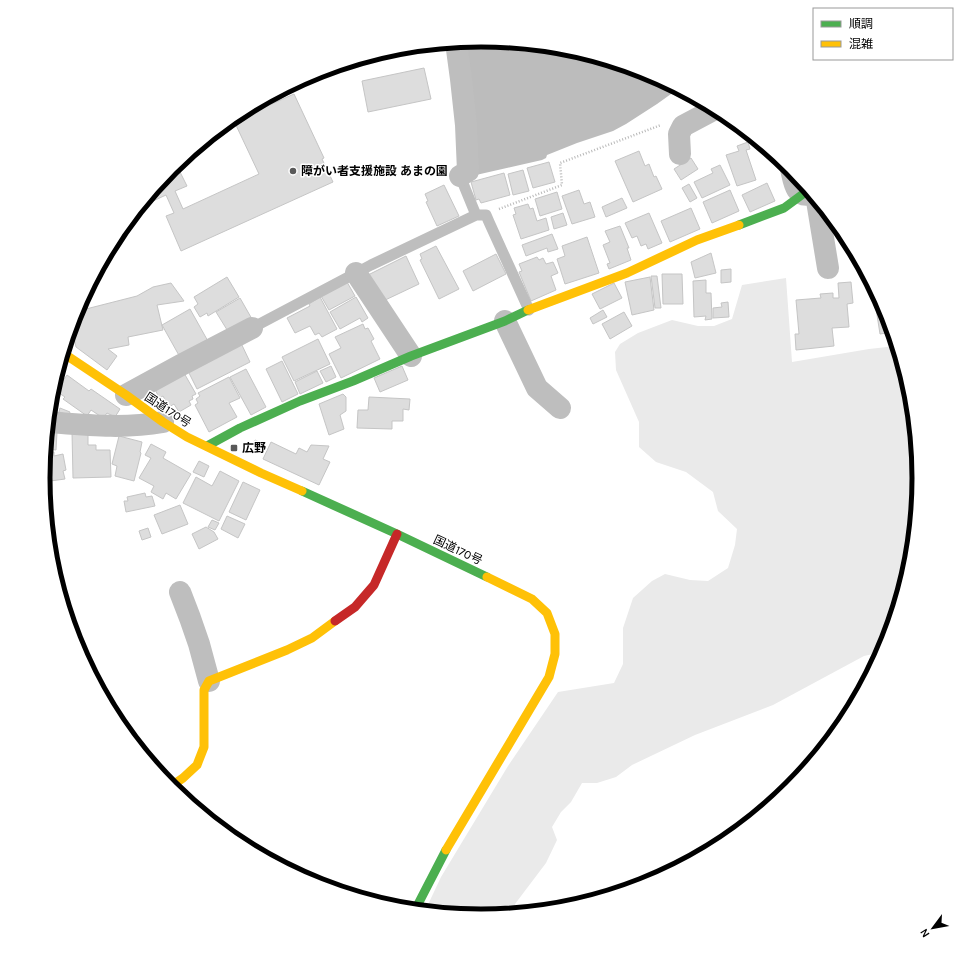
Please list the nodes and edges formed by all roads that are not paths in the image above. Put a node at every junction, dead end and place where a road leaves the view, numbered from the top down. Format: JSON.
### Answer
{"nodes":[{"id":1,"x":457,"y":48,"type":"edge"},
{"id":2,"x":708,"y":113,"type":"edge"},
{"id":3,"x":680,"y":154,"type":"dead end"},
{"id":4,"x":460,"y":176,"type":"joint"},
{"id":5,"x":794,"y":182,"type":"edge"},
{"id":6,"x":804,"y":193,"type":"edge"},
{"id":7,"x":807,"y":197,"type":"edge"},
{"id":8,"x":812,"y":203,"type":"edge"},
{"id":9,"x":481,"y":215,"type":"junction"},
{"id":10,"x":828,"y":268,"type":"dead end"},
{"id":11,"x":356,"y":274,"type":"junction"},
{"id":12,"x":530,"y":310,"type":"junction"},
{"id":13,"x":506,"y":321,"type":"junction"},
{"id":14,"x":252,"y":328,"type":"joint"},
{"id":15,"x":67,"y":356,"type":"edge"},
{"id":16,"x":411,"y":356,"type":"junction"},
{"id":17,"x":126,"y":396,"type":"junction"},
{"id":18,"x":560,"y":408,"type":"dead end"},
{"id":19,"x":53,"y":422,"type":"edge"},
{"id":20,"x":163,"y":422,"type":"junction"},
{"id":21,"x":207,"y":446,"type":"junction"},
{"id":22,"x":397,"y":534,"type":"junction"},
{"id":23,"x":180,"y":592,"type":"dead end"},
{"id":24,"x":209,"y":681,"type":"junction"},
{"id":25,"x":176,"y":783,"type":"edge"},
{"id":26,"x":418,"y":904,"type":"edge"}],
"edges":[{"from":1,"to":4,"type":"street"},
{"from":2,"to":3,"type":"street"},
{"from":4,"to":9,"type":"lane"},
{"from":5,"to":6,"type":"street"},
{"from":7,"to":12,"type":"main road"},
{"from":8,"to":10,"type":"street"},
{"from":9,"to":11,"type":"lane"},
{"from":9,"to":12,"type":"lane"},
{"from":11,"to":14,"type":"lane"},
{"from":11,"to":16,"type":"street"},
{"from":12,"to":13,"type":"main road"},
{"from":13,"to":16,"type":"main road"},
{"from":13,"to":18,"type":"street"},
{"from":14,"to":17,"type":"street"},
{"from":15,"to":17,"type":"main road","name":"国道170号"},
{"from":16,"to":21,"type":"main road"},
{"from":17,"to":20,"type":"main road","name":"国道170号"},
{"from":19,"to":20,"type":"street"},
{"from":20,"to":21,"type":"main road","name":"国道170号"},
{"from":21,"to":22,"type":"main road","name":"国道170号"},
{"from":22,"to":24,"type":"main road"},
{"from":22,"to":26,"type":"main road","name":"国道170号"},
{"from":23,"to":24,"type":"street"},
{"from":24,"to":25,"type":"main road"}]}
